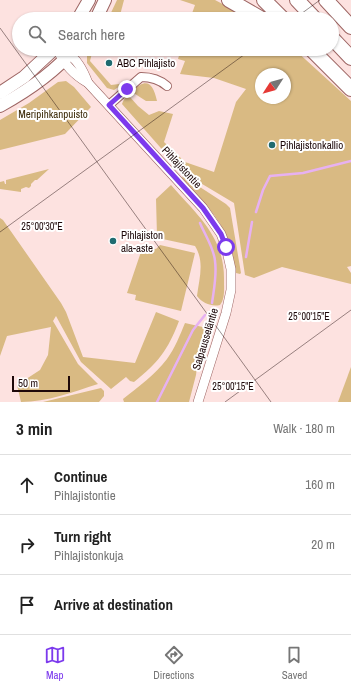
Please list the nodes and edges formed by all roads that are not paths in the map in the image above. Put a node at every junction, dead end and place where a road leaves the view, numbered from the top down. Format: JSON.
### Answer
{"nodes":[{"id":1,"x":89,"y":0,"type":"edge"},
{"id":2,"x":105,"y":0,"type":"edge"},
{"id":3,"x":229,"y":0,"type":"edge"},
{"id":4,"x":264,"y":0,"type":"edge"},
{"id":5,"x":297,"y":0,"type":"edge"},
{"id":6,"x":326,"y":0,"type":"edge"},
{"id":7,"x":82,"y":12,"type":"edge"},
{"id":8,"x":99,"y":12,"type":"edge"},
{"id":9,"x":250,"y":12,"type":"edge"},
{"id":10,"x":275,"y":12,"type":"edge"},
{"id":11,"x":308,"y":12,"type":"edge"},
{"id":12,"x":337,"y":12,"type":"edge"},
{"id":13,"x":339,"y":14,"type":"edge"},
{"id":14,"x":351,"y":27,"type":"edge"},
{"id":15,"x":339,"y":45,"type":"edge"},
{"id":16,"x":57,"y":56,"type":"edge"},
{"id":17,"x":60,"y":56,"type":"edge"},
{"id":18,"x":68,"y":56,"type":"edge"},
{"id":19,"x":312,"y":56,"type":"edge"},
{"id":20,"x":318,"y":56,"type":"edge"},
{"id":21,"x":351,"y":58,"type":"edge"},
{"id":22,"x":347,"y":85,"type":"edge"},
{"id":23,"x":167,"y":86,"type":"dead end"},
{"id":24,"x":0,"y":93,"type":"edge"},
{"id":25,"x":109,"y":105,"type":"junction"},
{"id":26,"x":0,"y":106,"type":"edge"},
{"id":27,"x":232,"y":282,"type":"joint"},
{"id":28,"x":198,"y":402,"type":"edge"}],
"edges":[{"from":1,"to":7,"type":"main road"},
{"from":2,"to":8,"type":"main road"},
{"from":3,"to":9,"type":"highway"},
{"from":4,"to":10,"type":"highway"},
{"from":5,"to":11,"type":"highway"},
{"from":6,"to":12,"type":"highway"},
{"from":13,"to":14,"type":"highway"},
{"from":15,"to":21,"type":"highway"},
{"from":16,"to":24,"type":"main road"},
{"from":17,"to":26,"type":"main road"},
{"from":18,"to":25,"type":"street","name":"Pihlajistontie"},
{"from":19,"to":22,"type":"highway"},
{"from":20,"to":22,"type":"highway"},
{"from":23,"to":25,"type":"street"},
{"from":25,"to":27,"type":"street","name":"Pihlajistontie"},
{"from":27,"to":28,"type":"street","name":"Salpausseläntie"}]}
